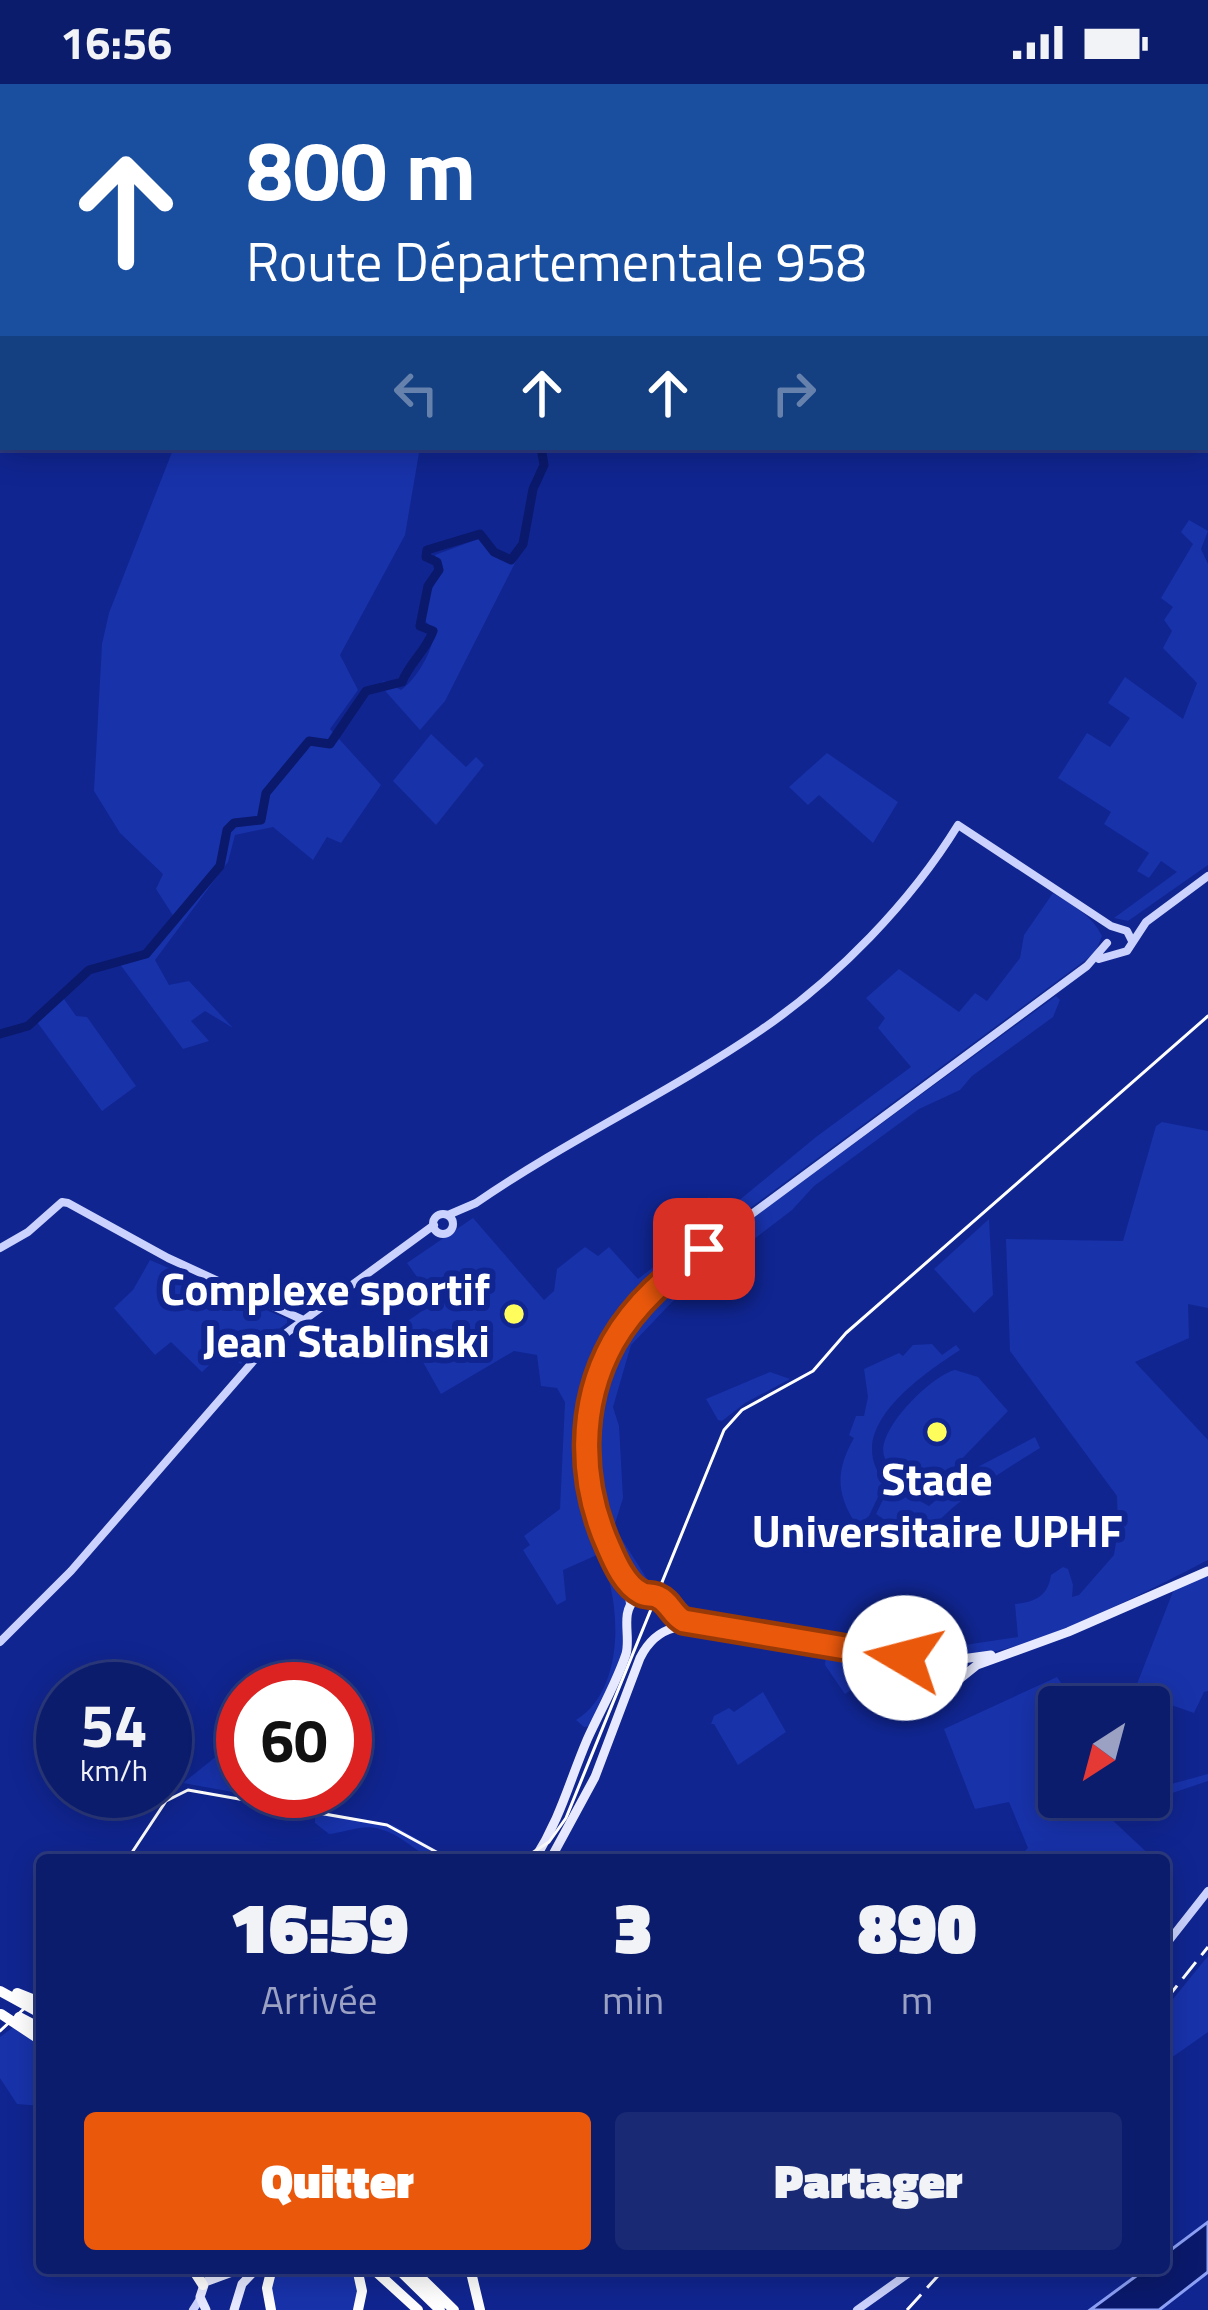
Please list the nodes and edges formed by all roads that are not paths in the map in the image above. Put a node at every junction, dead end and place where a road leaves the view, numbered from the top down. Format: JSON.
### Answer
{"nodes":[{"id":1,"x":1208,"y":876,"type":"edge"},
{"id":2,"x":1096,"y":914,"type":"junction"},
{"id":3,"x":1146,"y":922,"type":"junction"},
{"id":4,"x":1121,"y":929,"type":"junction"},
{"id":5,"x":1107,"y":941,"type":"junction"},
{"id":6,"x":1132,"y":941,"type":"junction"},
{"id":7,"x":1115,"y":953,"type":"junction"},
{"id":8,"x":1087,"y":966,"type":"junction"},
{"id":9,"x":476,"y":1203,"type":"junction"},
{"id":10,"x":448,"y":1216,"type":"junction"},
{"id":11,"x":434,"y":1225,"type":"junction"},
{"id":12,"x":452,"y":1226,"type":"junction"},
{"id":13,"x":443,"y":1233,"type":"junction"},
{"id":14,"x":0,"y":1248,"type":"edge"},
{"id":15,"x":405,"y":1249,"type":"junction"},
{"id":16,"x":303,"y":1320,"type":"junction"},
{"id":17,"x":618,"y":1568,"type":"junction"},
{"id":18,"x":1208,"y":1568,"type":"edge"},
{"id":19,"x":644,"y":1595,"type":"junction"},
{"id":20,"x":630,"y":1605,"type":"junction"},
{"id":21,"x":671,"y":1614,"type":"junction"},
{"id":22,"x":629,"y":1627,"type":"junction"},
{"id":23,"x":667,"y":1630,"type":"junction"},
{"id":24,"x":652,"y":1639,"type":"junction"},
{"id":25,"x":0,"y":1642,"type":"edge"},
{"id":26,"x":1026,"y":1647,"type":"junction"},
{"id":27,"x":926,"y":1657,"type":"junction"},
{"id":28,"x":953,"y":1658,"type":"junction"},
{"id":29,"x":959,"y":1678,"type":"junction"},
{"id":30,"x":920,"y":1680,"type":"junction"},
{"id":31,"x":596,"y":1725,"type":"junction"},
{"id":32,"x":612,"y":1733,"type":"junction"},
{"id":33,"x":572,"y":1781,"type":"junction"},
{"id":34,"x":590,"y":1787,"type":"junction"},
{"id":35,"x":537,"y":1854,"type":"edge"},
{"id":36,"x":553,"y":1854,"type":"edge"},
{"id":37,"x":1208,"y":1892,"type":"edge"},
{"id":38,"x":1170,"y":1940,"type":"edge"},
{"id":39,"x":1,"y":1988,"type":"edge"},
{"id":40,"x":36,"y":2005,"type":"edge"},
{"id":41,"x":0,"y":2012,"type":"edge"},
{"id":42,"x":36,"y":2032,"type":"edge"},
{"id":43,"x":194,"y":2274,"type":"edge"},
{"id":44,"x":230,"y":2274,"type":"edge"},
{"id":45,"x":252,"y":2274,"type":"edge"},
{"id":46,"x":270,"y":2274,"type":"edge"},
{"id":47,"x":358,"y":2274,"type":"edge"},
{"id":48,"x":379,"y":2274,"type":"edge"},
{"id":49,"x":390,"y":2274,"type":"edge"},
{"id":50,"x":403,"y":2274,"type":"edge"},
{"id":51,"x":417,"y":2274,"type":"edge"},
{"id":52,"x":471,"y":2274,"type":"edge"},
{"id":53,"x":908,"y":2274,"type":"edge"},
{"id":54,"x":226,"y":2276,"type":"junction"},
{"id":55,"x":239,"y":2290,"type":"junction"},
{"id":56,"x":201,"y":2292,"type":"junction"},
{"id":57,"x":193,"y":2310,"type":"edge"},
{"id":58,"x":206,"y":2310,"type":"edge"},
{"id":59,"x":234,"y":2310,"type":"edge"},
{"id":60,"x":271,"y":2310,"type":"edge"},
{"id":61,"x":358,"y":2310,"type":"edge"},
{"id":62,"x":418,"y":2310,"type":"edge"},
{"id":63,"x":427,"y":2310,"type":"edge"},
{"id":64,"x":440,"y":2310,"type":"edge"},
{"id":65,"x":454,"y":2310,"type":"edge"},
{"id":66,"x":480,"y":2310,"type":"edge"},
{"id":67,"x":857,"y":2310,"type":"edge"}],
"edges":[{"from":1,"to":3,"type":"street"},
{"from":2,"to":4,"type":"street"},
{"from":2,"to":5,"type":"street"},
{"from":2,"to":9,"type":"street"},
{"from":3,"to":4,"type":"street"},
{"from":3,"to":6,"type":"street"},
{"from":4,"to":5,"type":"street"},
{"from":4,"to":6,"type":"street"},
{"from":5,"to":7,"type":"street"},
{"from":5,"to":8,"type":"street"},
{"from":6,"to":7,"type":"street"},
{"from":7,"to":8,"type":"street"},
{"from":8,"to":17,"type":"street"},
{"from":9,"to":10,"type":"street"},
{"from":9,"to":12,"type":"street"},
{"from":10,"to":11,"type":"street"},
{"from":10,"to":12,"type":"street"},
{"from":11,"to":13,"type":"street"},
{"from":11,"to":15,"type":"street"},
{"from":12,"to":13,"type":"street"},
{"from":13,"to":15,"type":"street"},
{"from":14,"to":16,"type":"street"},
{"from":15,"to":16,"type":"street"},
{"from":16,"to":25,"type":"street"},
{"from":17,"to":19,"type":"street"},
{"from":17,"to":20,"type":"street"},
{"from":18,"to":26,"type":"main road"},
{"from":19,"to":20,"type":"main road"},
{"from":19,"to":21,"type":"main road"},
{"from":20,"to":22,"type":"main road"},
{"from":21,"to":23,"type":"main road"},
{"from":21,"to":27,"type":"main road"},
{"from":22,"to":24,"type":"main road"},
{"from":22,"to":31,"type":"main road"},
{"from":23,"to":24,"type":"main road"},
{"from":23,"to":30,"type":"main road"},
{"from":24,"to":32,"type":"main road"},
{"from":26,"to":28,"type":"main road"},
{"from":26,"to":29,"type":"main road"},
{"from":27,"to":28,"type":"main road"},
{"from":27,"to":30,"type":"main road"},
{"from":28,"to":29,"type":"main road"},
{"from":29,"to":30,"type":"main road"},
{"from":31,"to":32,"type":"main road"},
{"from":31,"to":33,"type":"main road"},
{"from":32,"to":34,"type":"main road"},
{"from":33,"to":34,"type":"main road"},
{"from":33,"to":35,"type":"main road"},
{"from":34,"to":36,"type":"main road"},
{"from":37,"to":38,"type":"street"},
{"from":39,"to":40,"type":"highway"},
{"from":41,"to":42,"type":"highway"},
{"from":43,"to":56,"type":"highway"},
{"from":44,"to":54,"type":"main road"},
{"from":45,"to":55,"type":"main road"},
{"from":46,"to":60,"type":"highway"},
{"from":47,"to":61,"type":"highway"},
{"from":48,"to":62,"type":"highway"},
{"from":49,"to":63,"type":"highway"},
{"from":50,"to":64,"type":"highway"},
{"from":51,"to":65,"type":"highway"},
{"from":52,"to":66,"type":"highway"},
{"from":53,"to":67,"type":"street"},
{"from":54,"to":55,"type":"main road"},
{"from":54,"to":56,"type":"main road"},
{"from":55,"to":59,"type":"main road"},
{"from":56,"to":57,"type":"street"},
{"from":56,"to":58,"type":"main road"}]}
